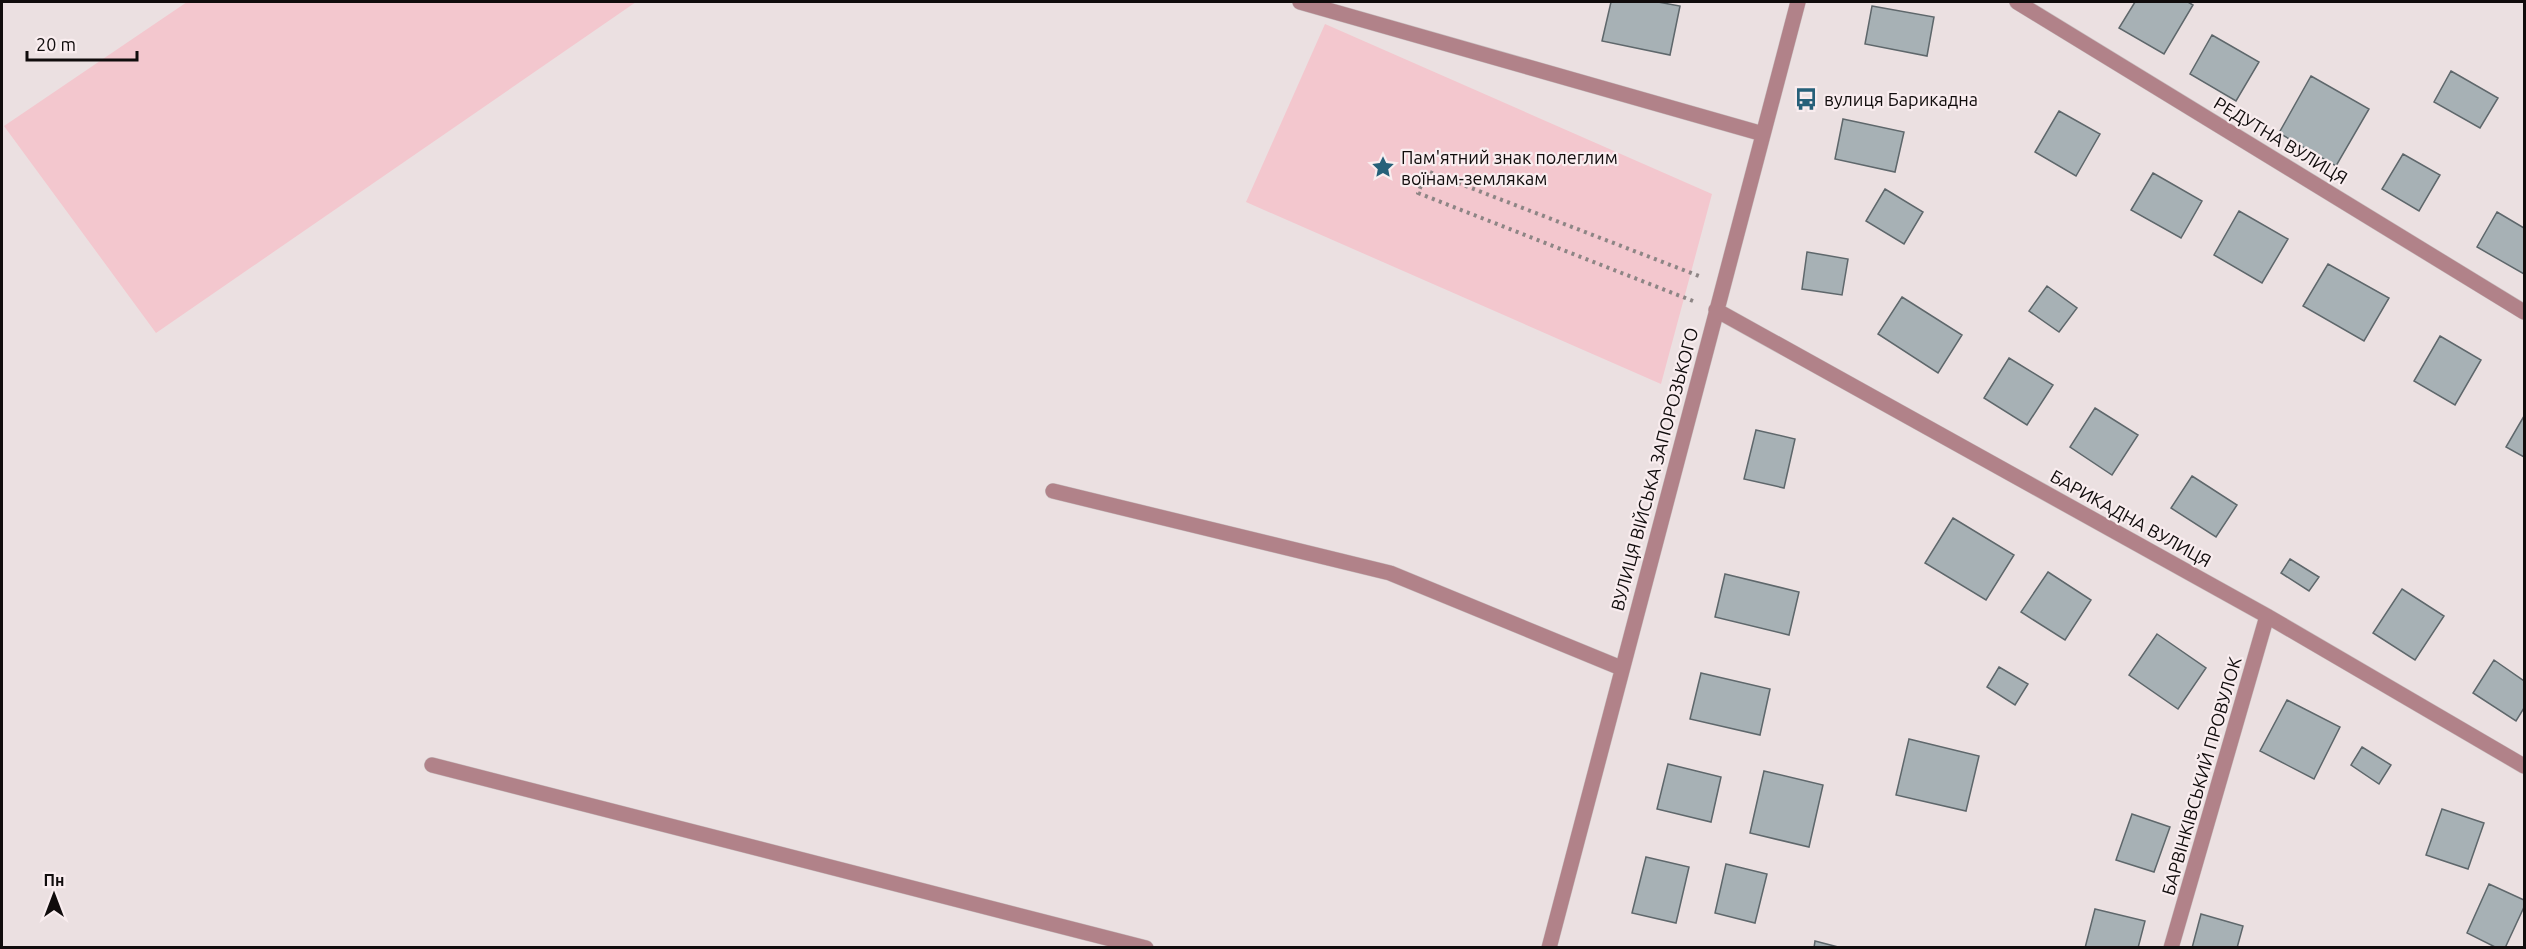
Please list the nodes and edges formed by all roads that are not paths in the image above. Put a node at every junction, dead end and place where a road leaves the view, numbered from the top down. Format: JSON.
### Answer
{"nodes":[{"id":1,"x":1300,"y":2,"type":"edge"},
{"id":2,"x":1798,"y":2,"type":"edge"},
{"id":3,"x":2017,"y":2,"type":"edge"},
{"id":4,"x":1763,"y":134,"type":"junction"},
{"id":5,"x":1716,"y":309,"type":"junction"},
{"id":6,"x":2524,"y":312,"type":"edge"},
{"id":7,"x":1053,"y":491,"type":"dead end"},
{"id":8,"x":2267,"y":616,"type":"junction"},
{"id":9,"x":1621,"y":668,"type":"junction"},
{"id":10,"x":432,"y":765,"type":"dead end"},
{"id":11,"x":2524,"y":766,"type":"edge"},
{"id":12,"x":1146,"y":948,"type":"edge"},
{"id":13,"x":1549,"y":948,"type":"edge"},
{"id":14,"x":2171,"y":948,"type":"edge"}],
"edges":[{"from":1,"to":4,"type":"street"},
{"from":2,"to":4,"type":"street","name":"ВУЛИЦЯ ВІЙСЬКА ЗАПОРОЗЬКОГО"},
{"from":3,"to":6,"type":"street","name":"РЕДУТНА ВУЛИЦЯ"},
{"from":4,"to":5,"type":"street","name":"ВУЛИЦЯ ВІЙСЬКА ЗАПОРОЗЬКОГО"},
{"from":5,"to":8,"type":"street","name":"БАРИКАДНА ВУЛИЦЯ"},
{"from":5,"to":9,"type":"street","name":"ВУЛИЦЯ ВІЙСЬКА ЗАПОРОЗЬКОГО"},
{"from":7,"to":9,"type":"street"},
{"from":8,"to":11,"type":"street","name":"БАРИКАДНА ВУЛИЦЯ"},
{"from":8,"to":14,"type":"street","name":"БАРВІНКІВСЬКИЙ ПРОВУЛОК"},
{"from":9,"to":13,"type":"street","name":"ВУЛИЦЯ ВІЙСЬКА ЗАПОРОЗЬКОГО"},
{"from":10,"to":12,"type":"street"}]}
